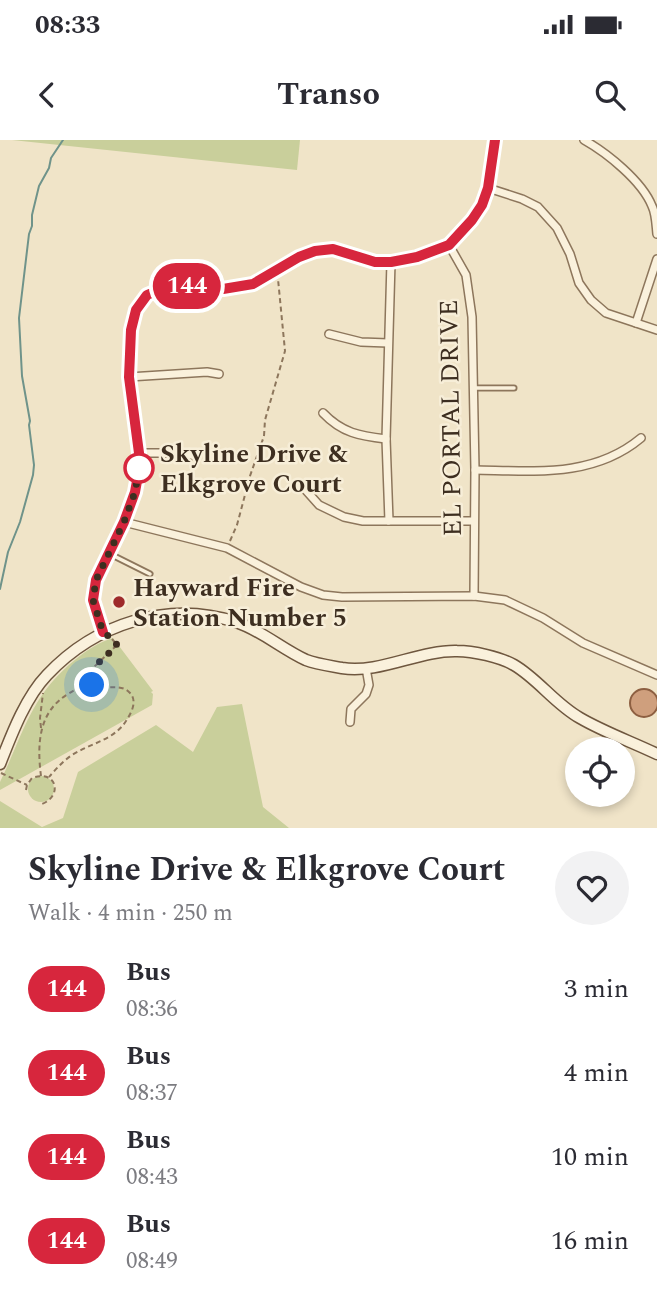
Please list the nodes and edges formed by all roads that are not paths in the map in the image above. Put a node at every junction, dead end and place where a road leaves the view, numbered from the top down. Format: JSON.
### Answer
{"nodes":[{"id":1,"x":495,"y":140,"type":"edge"},
{"id":2,"x":583,"y":140,"type":"edge"},
{"id":3,"x":488,"y":188,"type":"junction"},
{"id":4,"x":657,"y":234,"type":"edge"},
{"id":5,"x":449,"y":245,"type":"junction"},
{"id":6,"x":657,"y":259,"type":"edge"},
{"id":7,"x":391,"y":262,"type":"junction"},
{"id":8,"x":636,"y":323,"type":"junction"},
{"id":9,"x":657,"y":330,"type":"edge"},
{"id":10,"x":329,"y":334,"type":"dead end"},
{"id":11,"x":388,"y":343,"type":"junction"},
{"id":12,"x":219,"y":374,"type":"dead end"},
{"id":13,"x":129,"y":377,"type":"junction"},
{"id":14,"x":473,"y":388,"type":"junction"},
{"id":15,"x":514,"y":388,"type":"dead end"},
{"id":16,"x":323,"y":413,"type":"dead end"},
{"id":17,"x":641,"y":438,"type":"dead end"},
{"id":18,"x":386,"y":439,"type":"junction"},
{"id":19,"x":139,"y":453,"type":"junction"},
{"id":20,"x":196,"y":456,"type":"dead end"},
{"id":21,"x":475,"y":470,"type":"junction"},
{"id":22,"x":302,"y":486,"type":"dead end"},
{"id":23,"x":389,"y":520,"type":"junction"},
{"id":24,"x":474,"y":521,"type":"junction"},
{"id":25,"x":124,"y":522,"type":"junction"},
{"id":26,"x":109,"y":553,"type":"junction"},
{"id":27,"x":150,"y":573,"type":"dead end"},
{"id":28,"x":474,"y":596,"type":"junction"},
{"id":29,"x":103,"y":632,"type":"junction"},
{"id":30,"x":366,"y":668,"type":"junction"},
{"id":31,"x":657,"y":675,"type":"edge"},
{"id":32,"x":350,"y":722,"type":"dead end"},
{"id":33,"x":657,"y":754,"type":"edge"},
{"id":34,"x":1,"y":761,"type":"edge"}],
"edges":[{"from":1,"to":3,"type":"street"},
{"from":2,"to":4,"type":"street"},
{"from":3,"to":5,"type":"street"},
{"from":3,"to":8,"type":"street"},
{"from":5,"to":7,"type":"street"},
{"from":5,"to":14,"type":"street","name":"EL PORTAL DRIVE"},
{"from":6,"to":8,"type":"street"},
{"from":7,"to":11,"type":"street"},
{"from":7,"to":13,"type":"street"},
{"from":8,"to":9,"type":"street"},
{"from":10,"to":11,"type":"street"},
{"from":11,"to":18,"type":"street"},
{"from":12,"to":13,"type":"street"},
{"from":13,"to":19,"type":"street"},
{"from":14,"to":15,"type":"lane"},
{"from":14,"to":21,"type":"street","name":"EL PORTAL DRIVE"},
{"from":16,"to":18,"type":"street"},
{"from":17,"to":21,"type":"street"},
{"from":18,"to":23,"type":"street"},
{"from":19,"to":20,"type":"street"},
{"from":19,"to":25,"type":"street"},
{"from":21,"to":24,"type":"street","name":"EL PORTAL DRIVE"},
{"from":22,"to":23,"type":"street"},
{"from":23,"to":24,"type":"street"},
{"from":24,"to":28,"type":"street","name":"EL PORTAL DRIVE"},
{"from":25,"to":26,"type":"street"},
{"from":25,"to":28,"type":"street"},
{"from":26,"to":27,"type":"lane"},
{"from":26,"to":29,"type":"street"},
{"from":28,"to":31,"type":"street"},
{"from":29,"to":30,"type":"main road"},
{"from":29,"to":34,"type":"main road"},
{"from":30,"to":32,"type":"street"},
{"from":30,"to":33,"type":"main road"}]}
